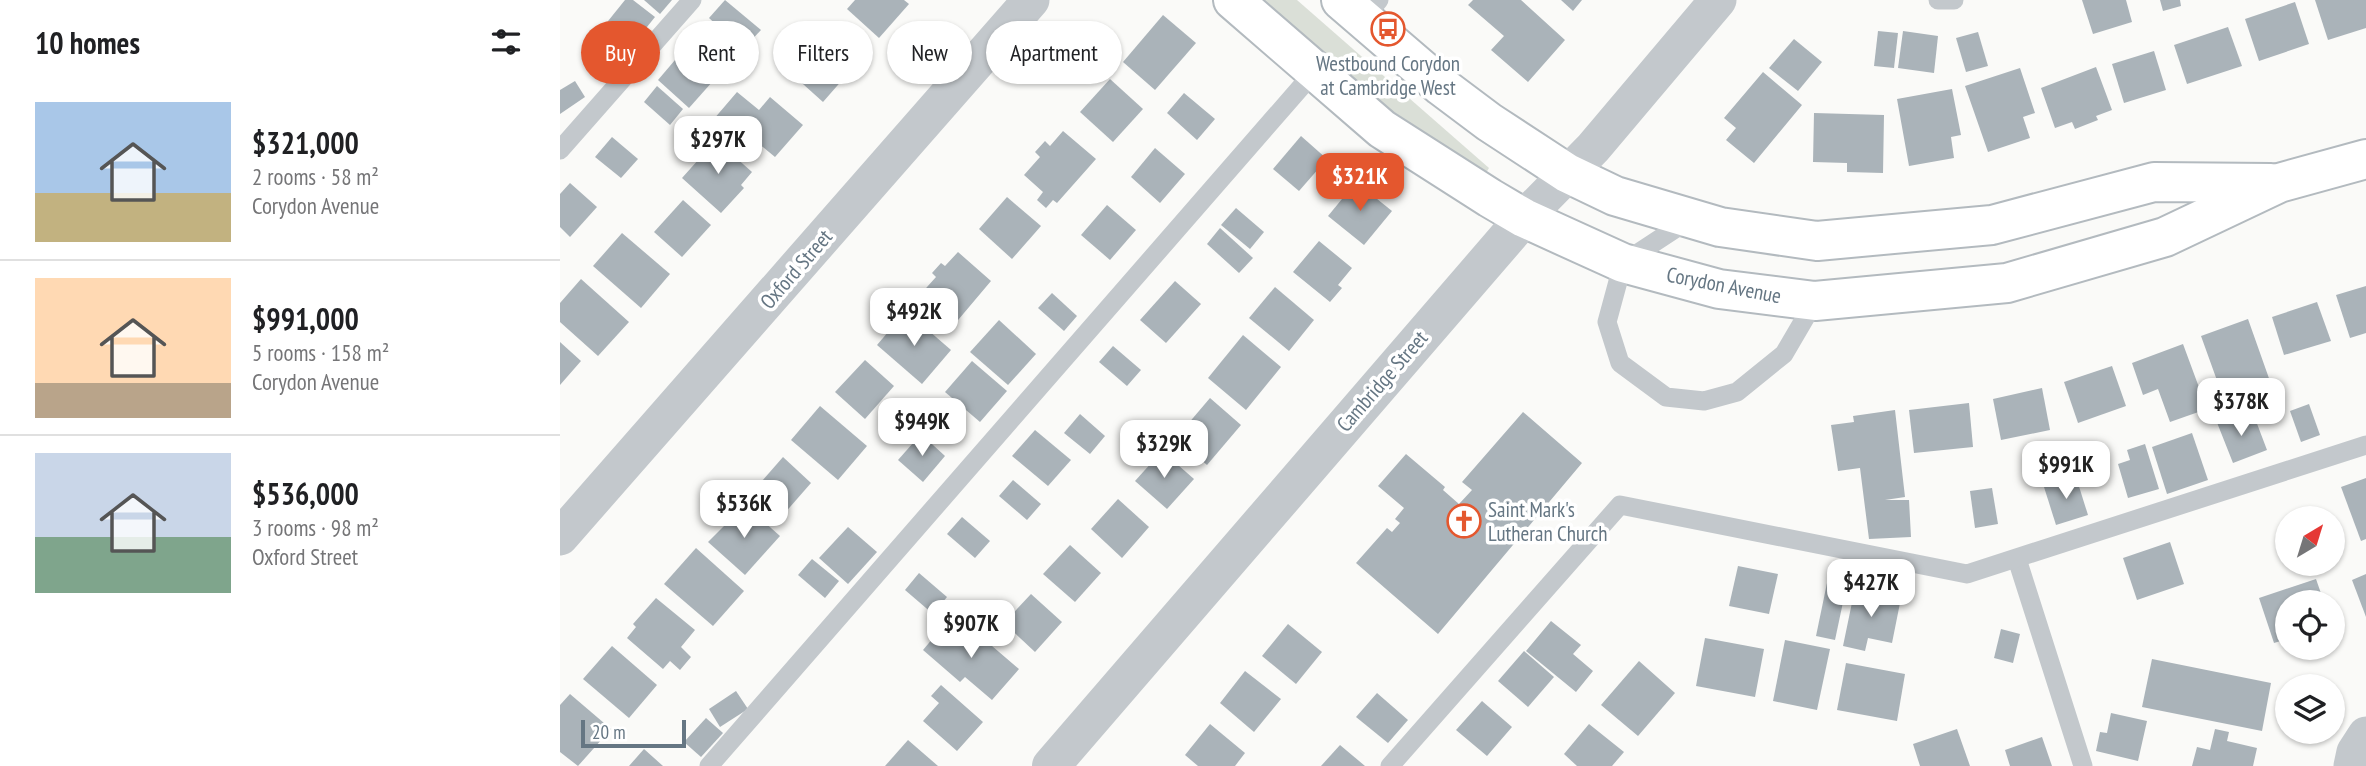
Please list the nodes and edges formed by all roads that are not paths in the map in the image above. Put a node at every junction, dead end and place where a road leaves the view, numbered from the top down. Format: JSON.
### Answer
{"nodes":[{"id":1,"x":692,"y":0,"type":"edge"},
{"id":2,"x":1031,"y":0,"type":"edge"},
{"id":3,"x":1233,"y":0,"type":"edge"},
{"id":4,"x":1718,"y":0,"type":"edge"},
{"id":5,"x":1938,"y":0,"type":"edge"},
{"id":6,"x":1954,"y":0,"type":"edge"},
{"id":7,"x":1361,"y":6,"type":"edge"},
{"id":8,"x":1315,"y":71,"type":"junction"},
{"id":9,"x":560,"y":150,"type":"edge"},
{"id":10,"x":2366,"y":159,"type":"edge"},
{"id":11,"x":1567,"y":173,"type":"junction"},
{"id":12,"x":2279,"y":183,"type":"junction"},
{"id":13,"x":1524,"y":218,"type":"junction"},
{"id":14,"x":1691,"y":219,"type":"junction"},
{"id":15,"x":1623,"y":263,"type":"junction"},
{"id":16,"x":1815,"y":301,"type":"junction"},
{"id":17,"x":2366,"y":445,"type":"edge"},
{"id":18,"x":560,"y":537,"type":"edge"},
{"id":19,"x":2017,"y":559,"type":"junction"},
{"id":20,"x":2366,"y":735,"type":"edge"},
{"id":21,"x":709,"y":766,"type":"edge"},
{"id":22,"x":1051,"y":766,"type":"edge"},
{"id":23,"x":1390,"y":766,"type":"edge"},
{"id":24,"x":2083,"y":766,"type":"edge"},
{"id":25,"x":2352,"y":766,"type":"edge"}],
"edges":[{"from":1,"to":9,"type":"lane"},
{"from":2,"to":18,"type":"street","name":"Oxford Street"},
{"from":3,"to":8,"type":"main road","name":"Corydon Avenue"},
{"from":4,"to":11,"type":"street","name":"Cambridge Street"},
{"from":5,"to":6,"type":"lane"},
{"from":7,"to":11,"type":"main road","name":"Corydon Avenue"},
{"from":8,"to":13,"type":"main road","name":"Corydon Avenue"},
{"from":8,"to":21,"type":"lane"},
{"from":10,"to":12,"type":"main road","name":"Corydon Avenue"},
{"from":11,"to":13,"type":"street","name":"Cambridge Street"},
{"from":11,"to":14,"type":"main road","name":"Corydon Avenue"},
{"from":12,"to":14,"type":"main road","name":"Corydon Avenue"},
{"from":12,"to":16,"type":"main road","name":"Corydon Avenue"},
{"from":13,"to":15,"type":"main road","name":"Corydon Avenue"},
{"from":13,"to":22,"type":"street","name":"Cambridge Street"},
{"from":14,"to":15,"type":"lane"},
{"from":15,"to":16,"type":"main road","name":"Corydon Avenue"},
{"from":15,"to":16,"type":"lane"},
{"from":17,"to":19,"type":"lane"},
{"from":19,"to":23,"type":"lane"},
{"from":19,"to":24,"type":"lane"},
{"from":20,"to":25,"type":"street"}]}
